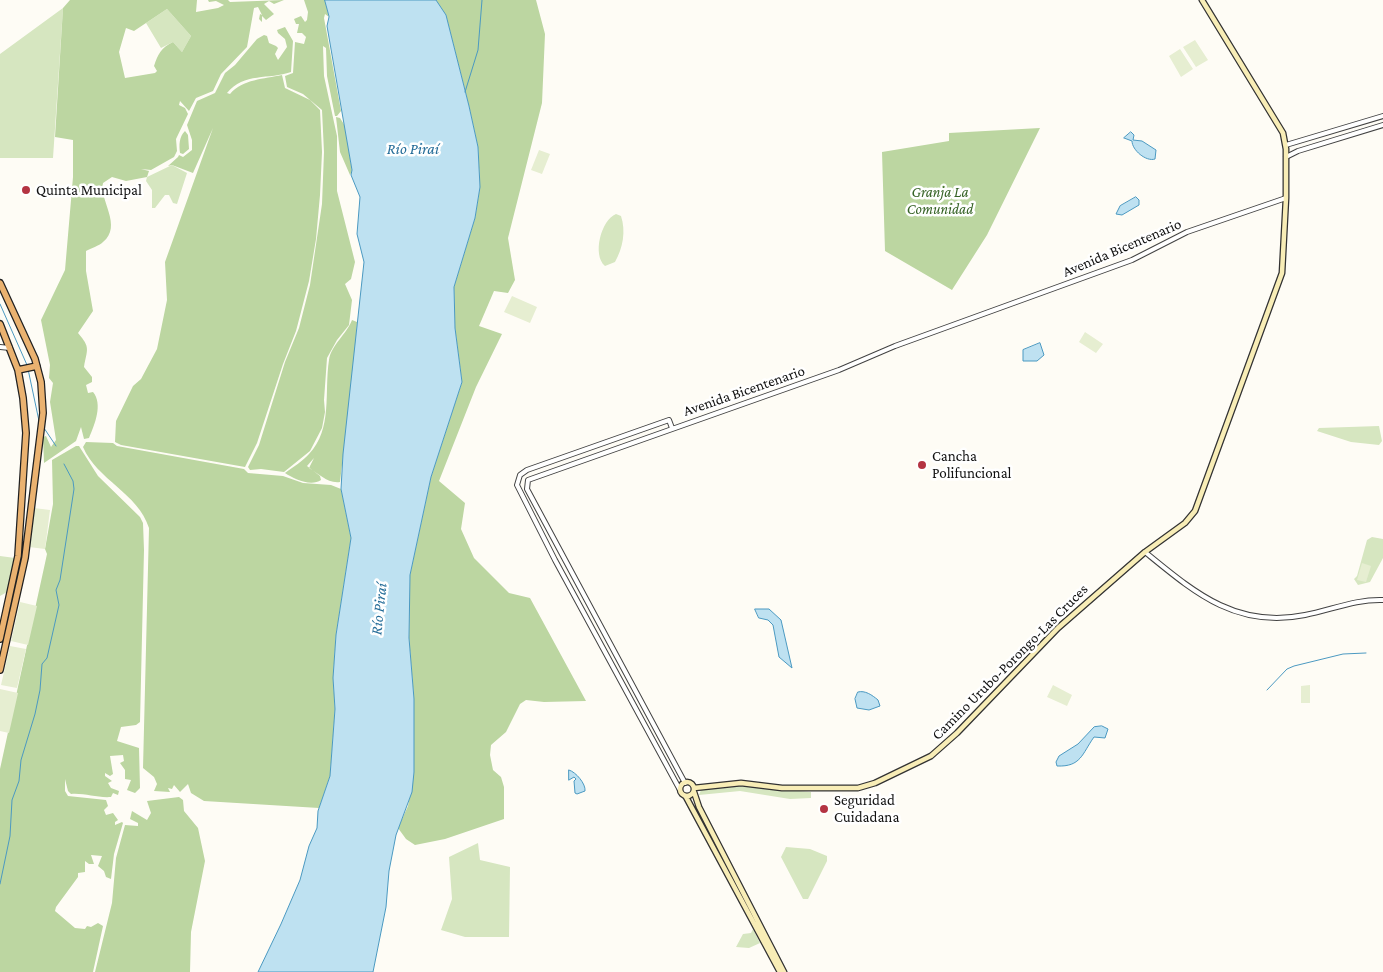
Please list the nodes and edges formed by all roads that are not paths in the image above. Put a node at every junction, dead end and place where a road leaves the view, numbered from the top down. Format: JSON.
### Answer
{"nodes":[{"id":1,"x":1202,"y":0,"type":"edge"},
{"id":2,"x":1383,"y":116,"type":"edge"},
{"id":3,"x":1383,"y":124,"type":"edge"},
{"id":4,"x":1286,"y":145,"type":"junction"},
{"id":5,"x":1286,"y":157,"type":"junction"},
{"id":6,"x":1286,"y":198,"type":"junction"},
{"id":7,"x":0,"y":283,"type":"edge"},
{"id":8,"x":1,"y":329,"type":"edge"},
{"id":9,"x":0,"y":347,"type":"edge"},
{"id":10,"x":11,"y":349,"type":"junction"},
{"id":11,"x":36,"y":366,"type":"junction"},
{"id":12,"x":20,"y":370,"type":"junction"},
{"id":13,"x":664,"y":422,"type":"junction"},
{"id":14,"x":672,"y":428,"type":"junction"},
{"id":15,"x":667,"y":430,"type":"junction"},
{"id":16,"x":637,"y":431,"type":"junction"},
{"id":17,"x":631,"y":433,"type":"junction"},
{"id":18,"x":640,"y":439,"type":"junction"},
{"id":19,"x":634,"y":441,"type":"junction"},
{"id":20,"x":527,"y":489,"type":"junction"},
{"id":21,"x":520,"y":493,"type":"junction"},
{"id":22,"x":541,"y":514,"type":"junction"},
{"id":23,"x":534,"y":519,"type":"junction"},
{"id":24,"x":1145,"y":552,"type":"junction"},
{"id":25,"x":563,"y":556,"type":"junction"},
{"id":26,"x":555,"y":560,"type":"junction"},
{"id":27,"x":1383,"y":600,"type":"edge"},
{"id":28,"x":0,"y":639,"type":"edge"},
{"id":29,"x":0,"y":670,"type":"edge"},
{"id":30,"x":660,"y":739,"type":"junction"},
{"id":31,"x":653,"y":743,"type":"junction"},
{"id":32,"x":674,"y":765,"type":"junction"},
{"id":33,"x":667,"y":769,"type":"junction"},
{"id":34,"x":685,"y":782,"type":"junction"},
{"id":35,"x":680,"y":790,"type":"junction"},
{"id":36,"x":694,"y":790,"type":"junction"},
{"id":37,"x":686,"y":797,"type":"junction"},
{"id":38,"x":779,"y":968,"type":"edge"},
{"id":39,"x":784,"y":972,"type":"edge"}],
"edges":[{"from":1,"to":4,"type":"main road"},
{"from":2,"to":4,"type":"street"},
{"from":3,"to":5,"type":"street"},
{"from":4,"to":5,"type":"main road","name":"Camino Urubo-Porongo-Las Cruces"},
{"from":5,"to":6,"type":"main road","name":"Camino Urubo-Porongo-Las Cruces"},
{"from":6,"to":14,"type":"street","name":"Avenida Bicentenario"},
{"from":6,"to":24,"type":"main road","name":"Camino Urubo-Porongo-Las Cruces"},
{"from":7,"to":11,"type":"highway"},
{"from":8,"to":10,"type":"highway"},
{"from":9,"to":10,"type":"street"},
{"from":10,"to":12,"type":"highway"},
{"from":11,"to":12,"type":"highway"},
{"from":11,"to":29,"type":"highway"},
{"from":12,"to":28,"type":"highway"},
{"from":13,"to":14,"type":"street","name":"Avenida Bicentenario"},
{"from":13,"to":15,"type":"street"},
{"from":13,"to":16,"type":"street","name":"Avenida Bicentenario"},
{"from":14,"to":15,"type":"street","name":"Avenida Bicentenario"},
{"from":15,"to":18,"type":"street","name":"Avenida Bicentenario"},
{"from":16,"to":17,"type":"street","name":"Avenida Bicentenario"},
{"from":16,"to":18,"type":"street"},
{"from":17,"to":19,"type":"street"},
{"from":17,"to":21,"type":"street","name":"Avenida Bicentenario"},
{"from":18,"to":19,"type":"street","name":"Avenida Bicentenario"},
{"from":19,"to":20,"type":"street","name":"Avenida Bicentenario"},
{"from":20,"to":21,"type":"street"},
{"from":20,"to":22,"type":"street"},
{"from":21,"to":23,"type":"street"},
{"from":22,"to":23,"type":"street"},
{"from":22,"to":25,"type":"street"},
{"from":23,"to":26,"type":"street"},
{"from":24,"to":27,"type":"street"},
{"from":24,"to":36,"type":"main road","name":"Camino Urubo-Porongo-Las Cruces"},
{"from":25,"to":26,"type":"street"},
{"from":25,"to":30,"type":"street"},
{"from":26,"to":31,"type":"street"},
{"from":30,"to":31,"type":"street"},
{"from":30,"to":32,"type":"street"},
{"from":31,"to":33,"type":"street"},
{"from":32,"to":33,"type":"street"},
{"from":32,"to":34,"type":"street"},
{"from":33,"to":35,"type":"street"},
{"from":34,"to":35,"type":"main road"},
{"from":34,"to":36,"type":"main road"},
{"from":35,"to":37,"type":"main road"},
{"from":36,"to":37,"type":"main road"},
{"from":36,"to":38,"type":"main road"},
{"from":37,"to":38,"type":"main road"},
{"from":38,"to":39,"type":"main road"}]}
